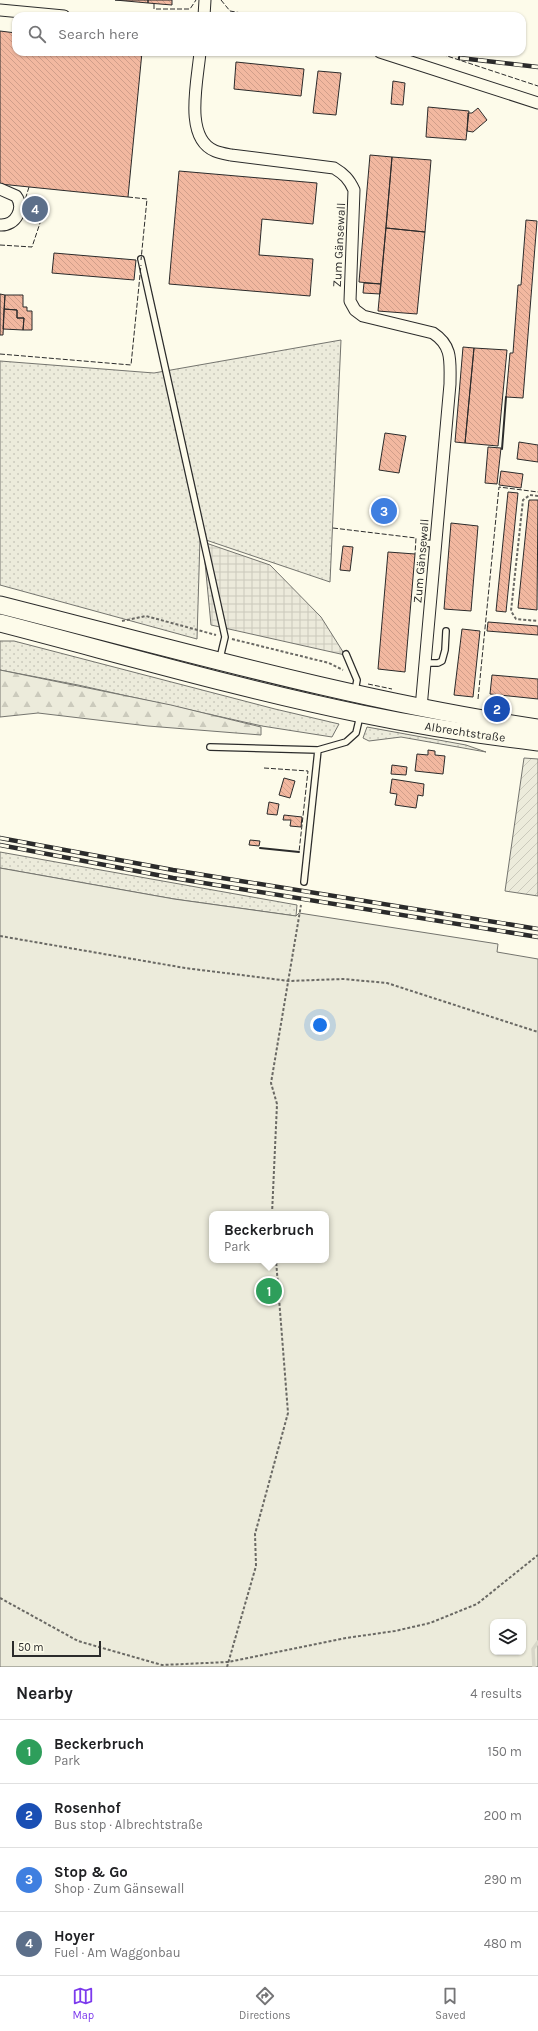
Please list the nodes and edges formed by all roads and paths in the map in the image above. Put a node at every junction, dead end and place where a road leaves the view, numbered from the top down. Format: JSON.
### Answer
{"nodes":[{"id":1,"x":205,"y":0,"type":"edge"},
{"id":2,"x":0,"y":10,"type":"edge"},
{"id":3,"x":21,"y":12,"type":"edge"},
{"id":4,"x":204,"y":12,"type":"edge"},
{"id":5,"x":200,"y":56,"type":"edge"},
{"id":6,"x":392,"y":56,"type":"edge"},
{"id":7,"x":538,"y":103,"type":"edge"},
{"id":8,"x":0,"y":189,"type":"edge"},
{"id":9,"x":0,"y":224,"type":"edge"},
{"id":10,"x":141,"y":259,"type":"dead end"},
{"id":11,"x":538,"y":496,"type":"edge"},
{"id":12,"x":0,"y":605,"type":"edge"},
{"id":13,"x":117,"y":621,"type":"dead end"},
{"id":14,"x":538,"y":621,"type":"edge"},
{"id":15,"x":0,"y":623,"type":"edge"},
{"id":16,"x":446,"y":631,"type":"dead end"},
{"id":17,"x":225,"y":637,"type":"junction"},
{"id":18,"x":346,"y":654,"type":"dead end"},
{"id":19,"x":219,"y":661,"type":"junction"},
{"id":20,"x":426,"y":663,"type":"junction"},
{"id":21,"x":356,"y":687,"type":"junction"},
{"id":22,"x":421,"y":708,"type":"junction"},
{"id":23,"x":360,"y":713,"type":"junction"},
{"id":24,"x":538,"y":728,"type":"edge"},
{"id":25,"x":538,"y":742,"type":"edge"},
{"id":26,"x":210,"y":747,"type":"dead end"},
{"id":27,"x":318,"y":750,"type":"junction"},
{"id":28,"x":304,"y":882,"type":"dead end"},
{"id":29,"x":301,"y":905,"type":"dead end"},
{"id":30,"x":0,"y":936,"type":"edge"},
{"id":31,"x":289,"y":980,"type":"junction"},
{"id":32,"x":538,"y":1032,"type":"edge"},
{"id":33,"x":272,"y":1211,"type":"edge"},
{"id":34,"x":276,"y":1263,"type":"edge"},
{"id":35,"x":538,"y":1555,"type":"edge"},
{"id":36,"x":0,"y":1598,"type":"edge"},
{"id":37,"x":228,"y":1662,"type":"junction"},
{"id":38,"x":227,"y":1667,"type":"edge"}],
"edges":[{"from":1,"to":4,"type":"street"},
{"from":2,"to":3,"type":"street"},
{"from":5,"to":20,"type":"street","name":"Zum Gänsewall"},
{"from":6,"to":7,"type":"street"},
{"from":8,"to":9,"type":"street"},
{"from":10,"to":17,"type":"lane"},
{"from":11,"to":14,"type":"path"},
{"from":12,"to":19,"type":"main road","name":"Albrechtstraße"},
{"from":13,"to":17,"type":"path"},
{"from":15,"to":23,"type":"main road","name":"Albrechtstraße"},
{"from":16,"to":20,"type":"lane"},
{"from":17,"to":19,"type":"lane"},
{"from":17,"to":21,"type":"path"},
{"from":18,"to":21,"type":"lane"},
{"from":19,"to":21,"type":"main road","name":"Albrechtstraße"},
{"from":20,"to":22,"type":"street","name":"Zum Gänsewall"},
{"from":21,"to":22,"type":"main road","name":"Albrechtstraße"},
{"from":22,"to":24,"type":"main road","name":"Albrechtstraße"},
{"from":23,"to":25,"type":"main road","name":"Albrechtstraße"},
{"from":23,"to":27,"type":"lane"},
{"from":26,"to":27,"type":"lane"},
{"from":27,"to":28,"type":"lane"},
{"from":29,"to":31,"type":"path"},
{"from":30,"to":31,"type":"path"},
{"from":31,"to":32,"type":"path"},
{"from":31,"to":33,"type":"path"},
{"from":34,"to":37,"type":"path"},
{"from":35,"to":37,"type":"path"},
{"from":36,"to":37,"type":"path"},
{"from":37,"to":38,"type":"path"}]}
